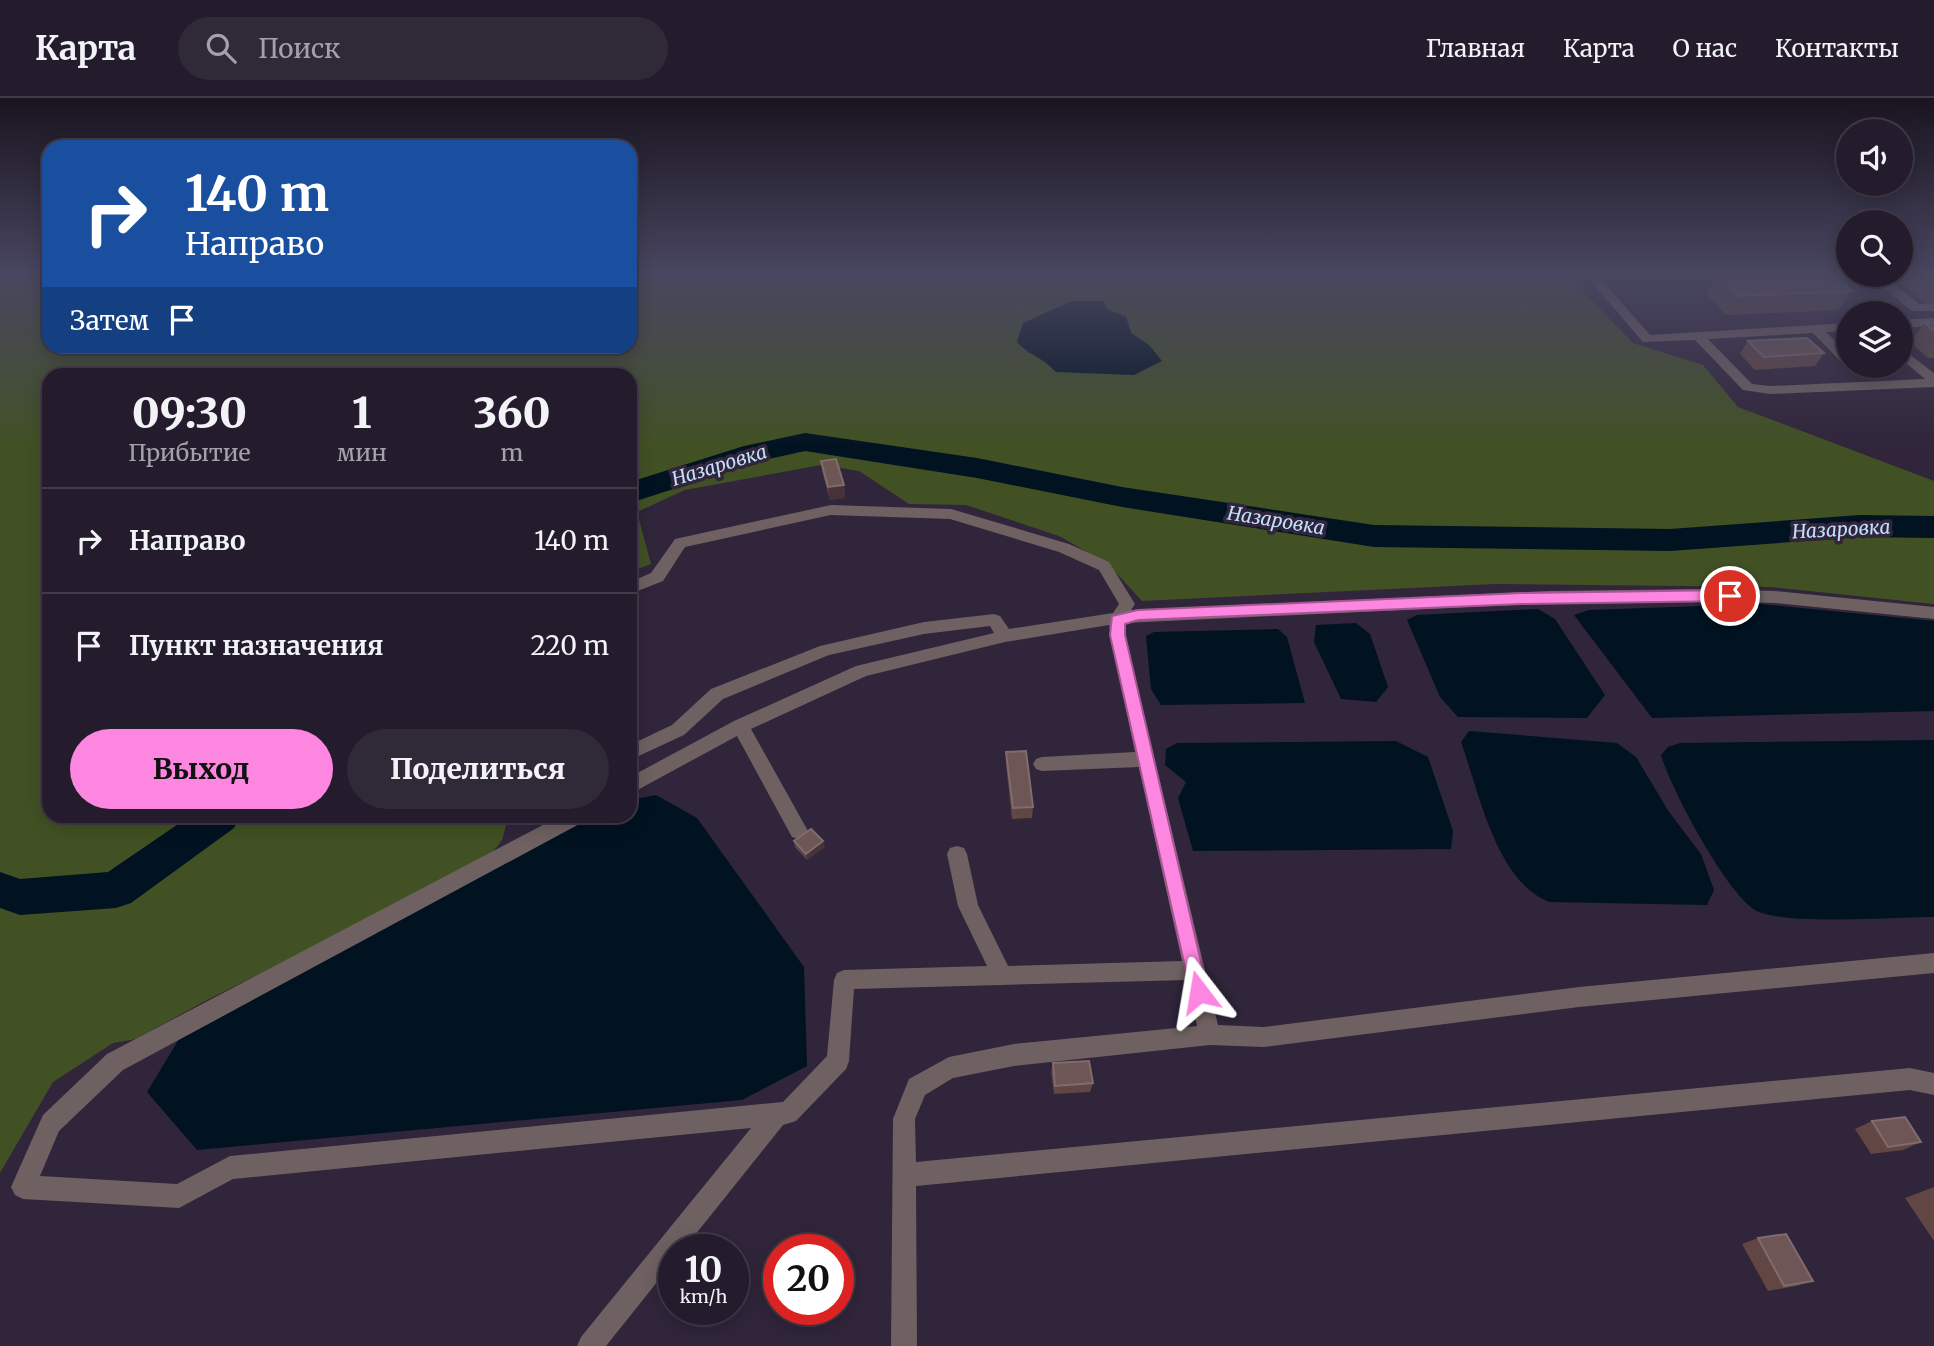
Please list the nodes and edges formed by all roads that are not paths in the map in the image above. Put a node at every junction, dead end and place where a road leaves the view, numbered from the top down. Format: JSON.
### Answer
{"nodes":[{"id":1,"x":1641,"y":331,"type":"edge"},
{"id":2,"x":1798,"y":331,"type":"edge"},
{"id":3,"x":1817,"y":331,"type":"edge"},
{"id":4,"x":1700,"y":338,"type":"junction"},
{"id":5,"x":1836,"y":349,"type":"edge"},
{"id":6,"x":1913,"y":363,"type":"edge"},
{"id":7,"x":1866,"y":378,"type":"edge"},
{"id":8,"x":1934,"y":382,"type":"edge"},
{"id":9,"x":1873,"y":385,"type":"junction"},
{"id":10,"x":637,"y":585,"type":"edge"},
{"id":11,"x":1934,"y":612,"type":"edge"},
{"id":12,"x":1117,"y":620,"type":"junction"},
{"id":13,"x":1005,"y":636,"type":"junction"},
{"id":14,"x":740,"y":726,"type":"junction"},
{"id":15,"x":637,"y":750,"type":"edge"},
{"id":16,"x":1147,"y":759,"type":"junction"},
{"id":17,"x":1042,"y":764,"type":"dead end"},
{"id":18,"x":637,"y":782,"type":"edge"},
{"id":19,"x":563,"y":823,"type":"edge"},
{"id":20,"x":800,"y":831,"type":"dead end"},
{"id":21,"x":957,"y":853,"type":"dead end"},
{"id":22,"x":1934,"y":963,"type":"edge"},
{"id":23,"x":1193,"y":970,"type":"junction"},
{"id":24,"x":1002,"y":975,"type":"junction"},
{"id":25,"x":1210,"y":1035,"type":"junction"},
{"id":26,"x":1934,"y":1084,"type":"edge"},
{"id":27,"x":777,"y":1114,"type":"junction"},
{"id":28,"x":904,"y":1175,"type":"junction"},
{"id":29,"x":590,"y":1346,"type":"edge"},
{"id":30,"x":904,"y":1346,"type":"edge"}],
"edges":[{"from":1,"to":4,"type":"lane"},
{"from":2,"to":4,"type":"lane"},
{"from":3,"to":5,"type":"lane"},
{"from":4,"to":9,"type":"lane"},
{"from":6,"to":8,"type":"lane"},
{"from":7,"to":9,"type":"lane"},
{"from":8,"to":9,"type":"lane"},
{"from":10,"to":12,"type":"lane"},
{"from":11,"to":12,"type":"lane"},
{"from":12,"to":13,"type":"lane"},
{"from":12,"to":16,"type":"lane"},
{"from":13,"to":14,"type":"lane"},
{"from":13,"to":15,"type":"lane"},
{"from":14,"to":18,"type":"lane"},
{"from":14,"to":20,"type":"lane"},
{"from":16,"to":17,"type":"lane"},
{"from":16,"to":23,"type":"lane"},
{"from":19,"to":27,"type":"lane"},
{"from":21,"to":24,"type":"lane"},
{"from":22,"to":25,"type":"lane"},
{"from":23,"to":24,"type":"lane"},
{"from":23,"to":25,"type":"lane"},
{"from":24,"to":27,"type":"lane"},
{"from":25,"to":28,"type":"lane"},
{"from":26,"to":28,"type":"lane"},
{"from":27,"to":29,"type":"lane"},
{"from":28,"to":30,"type":"lane"}]}
